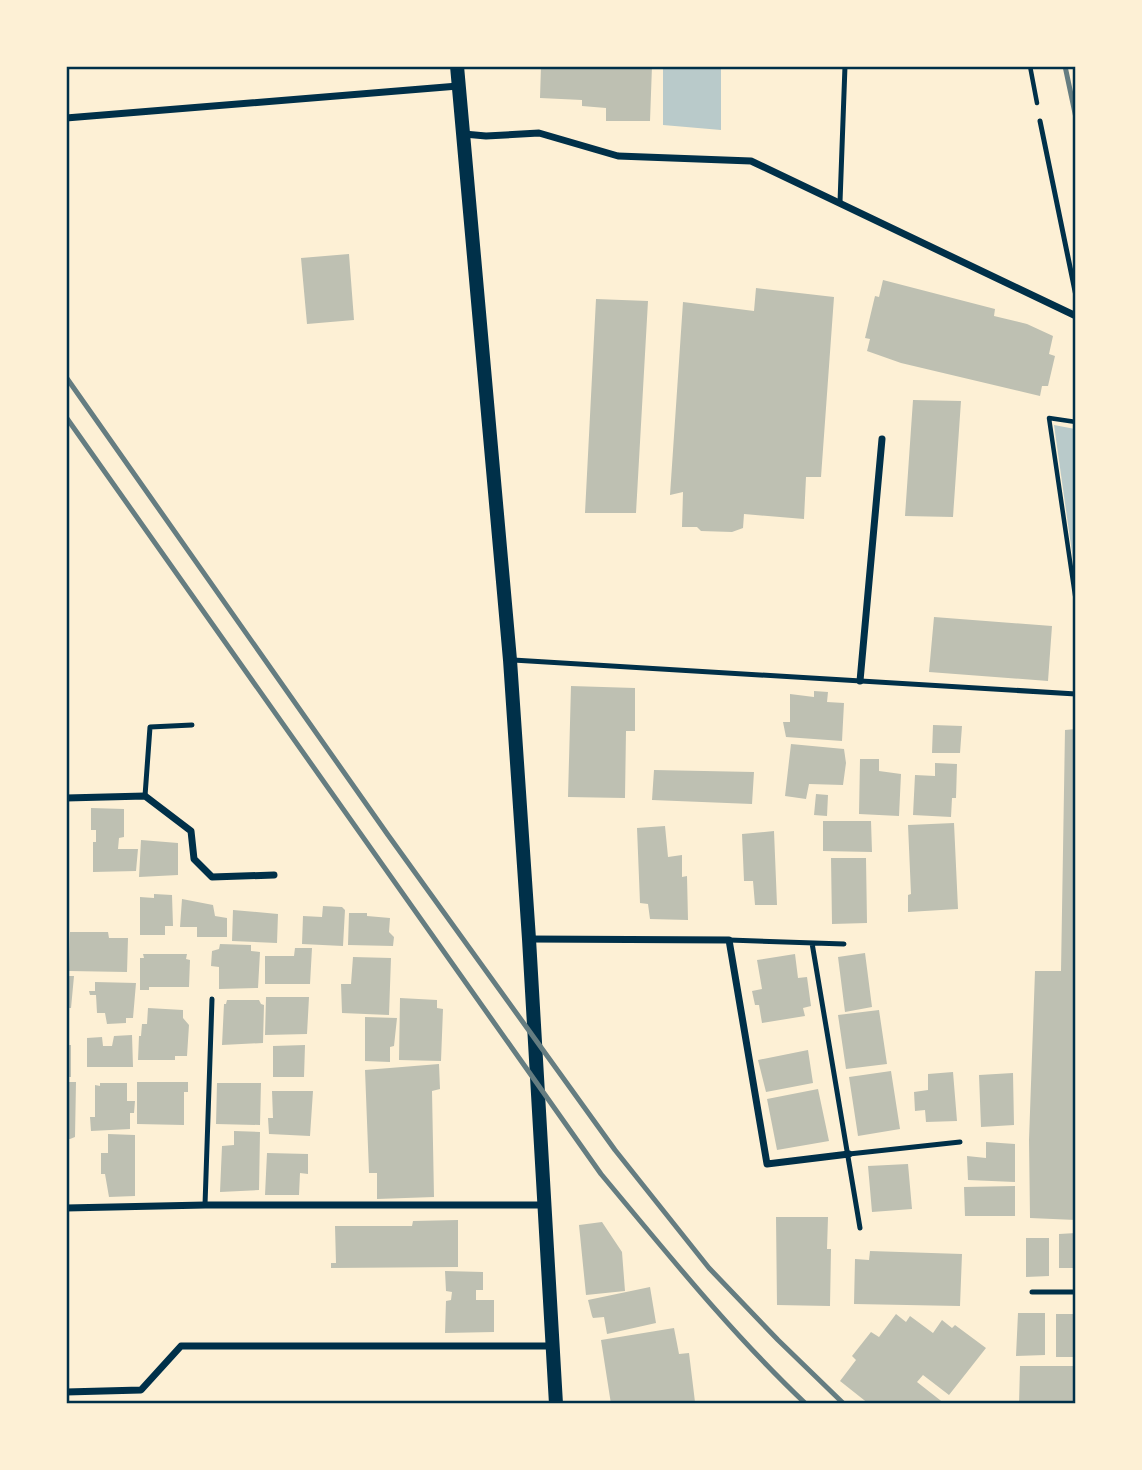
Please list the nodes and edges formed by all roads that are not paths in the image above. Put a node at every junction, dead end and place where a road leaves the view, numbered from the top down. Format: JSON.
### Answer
{"nodes":[{"id":1,"x":457,"y":66,"type":"edge"},
{"id":2,"x":845,"y":66,"type":"edge"},
{"id":3,"x":458,"y":86,"type":"junction"},
{"id":4,"x":66,"y":118,"type":"edge"},
{"id":5,"x":1040,"y":121,"type":"road end"},
{"id":6,"x":463,"y":134,"type":"junction"},
{"id":7,"x":841,"y":202,"type":"junction"},
{"id":8,"x":1076,"y":296,"type":"edge"},
{"id":9,"x":1076,"y":316,"type":"edge"},
{"id":10,"x":882,"y":439,"type":"dead end"},
{"id":11,"x":510,"y":660,"type":"junction"},
{"id":12,"x":860,"y":681,"type":"junction"},
{"id":13,"x":1076,"y":694,"type":"edge"},
{"id":14,"x":192,"y":725,"type":"dead end"},
{"id":15,"x":145,"y":796,"type":"junction"},
{"id":16,"x":66,"y":798,"type":"edge"},
{"id":17,"x":274,"y":875,"type":"dead end"},
{"id":18,"x":529,"y":939,"type":"junction"},
{"id":19,"x":729,"y":940,"type":"junction"},
{"id":20,"x":812,"y":943,"type":"junction"},
{"id":21,"x":844,"y":944,"type":"dead end"},
{"id":22,"x":212,"y":999,"type":"dead end"},
{"id":23,"x":960,"y":1142,"type":"dead end"},
{"id":24,"x":849,"y":1154,"type":"junction"},
{"id":25,"x":205,"y":1205,"type":"junction"},
{"id":26,"x":543,"y":1205,"type":"junction"},
{"id":27,"x":66,"y":1208,"type":"edge"},
{"id":28,"x":860,"y":1228,"type":"dead end"},
{"id":29,"x":1032,"y":1292,"type":"dead end"},
{"id":30,"x":1076,"y":1292,"type":"edge"},
{"id":31,"x":552,"y":1346,"type":"junction"},
{"id":32,"x":66,"y":1392,"type":"edge"},
{"id":33,"x":556,"y":1404,"type":"edge"}],
"edges":[{"from":1,"to":3,"type":"main road"},
{"from":2,"to":7,"type":"lane"},
{"from":3,"to":4,"type":"street"},
{"from":3,"to":6,"type":"main road"},
{"from":5,"to":8,"type":"lane"},
{"from":6,"to":7,"type":"street"},
{"from":6,"to":11,"type":"main road"},
{"from":7,"to":9,"type":"street"},
{"from":10,"to":12,"type":"street"},
{"from":11,"to":12,"type":"lane"},
{"from":11,"to":18,"type":"main road"},
{"from":12,"to":13,"type":"lane"},
{"from":14,"to":15,"type":"lane"},
{"from":15,"to":16,"type":"street"},
{"from":15,"to":17,"type":"street"},
{"from":18,"to":19,"type":"street"},
{"from":18,"to":26,"type":"main road"},
{"from":19,"to":20,"type":"lane"},
{"from":19,"to":24,"type":"street"},
{"from":20,"to":21,"type":"lane"},
{"from":20,"to":24,"type":"lane"},
{"from":22,"to":25,"type":"lane"},
{"from":23,"to":24,"type":"lane"},
{"from":24,"to":28,"type":"lane"},
{"from":25,"to":26,"type":"street"},
{"from":25,"to":27,"type":"street"},
{"from":26,"to":31,"type":"main road"},
{"from":29,"to":30,"type":"lane"},
{"from":31,"to":32,"type":"street"},
{"from":31,"to":33,"type":"main road"}]}
